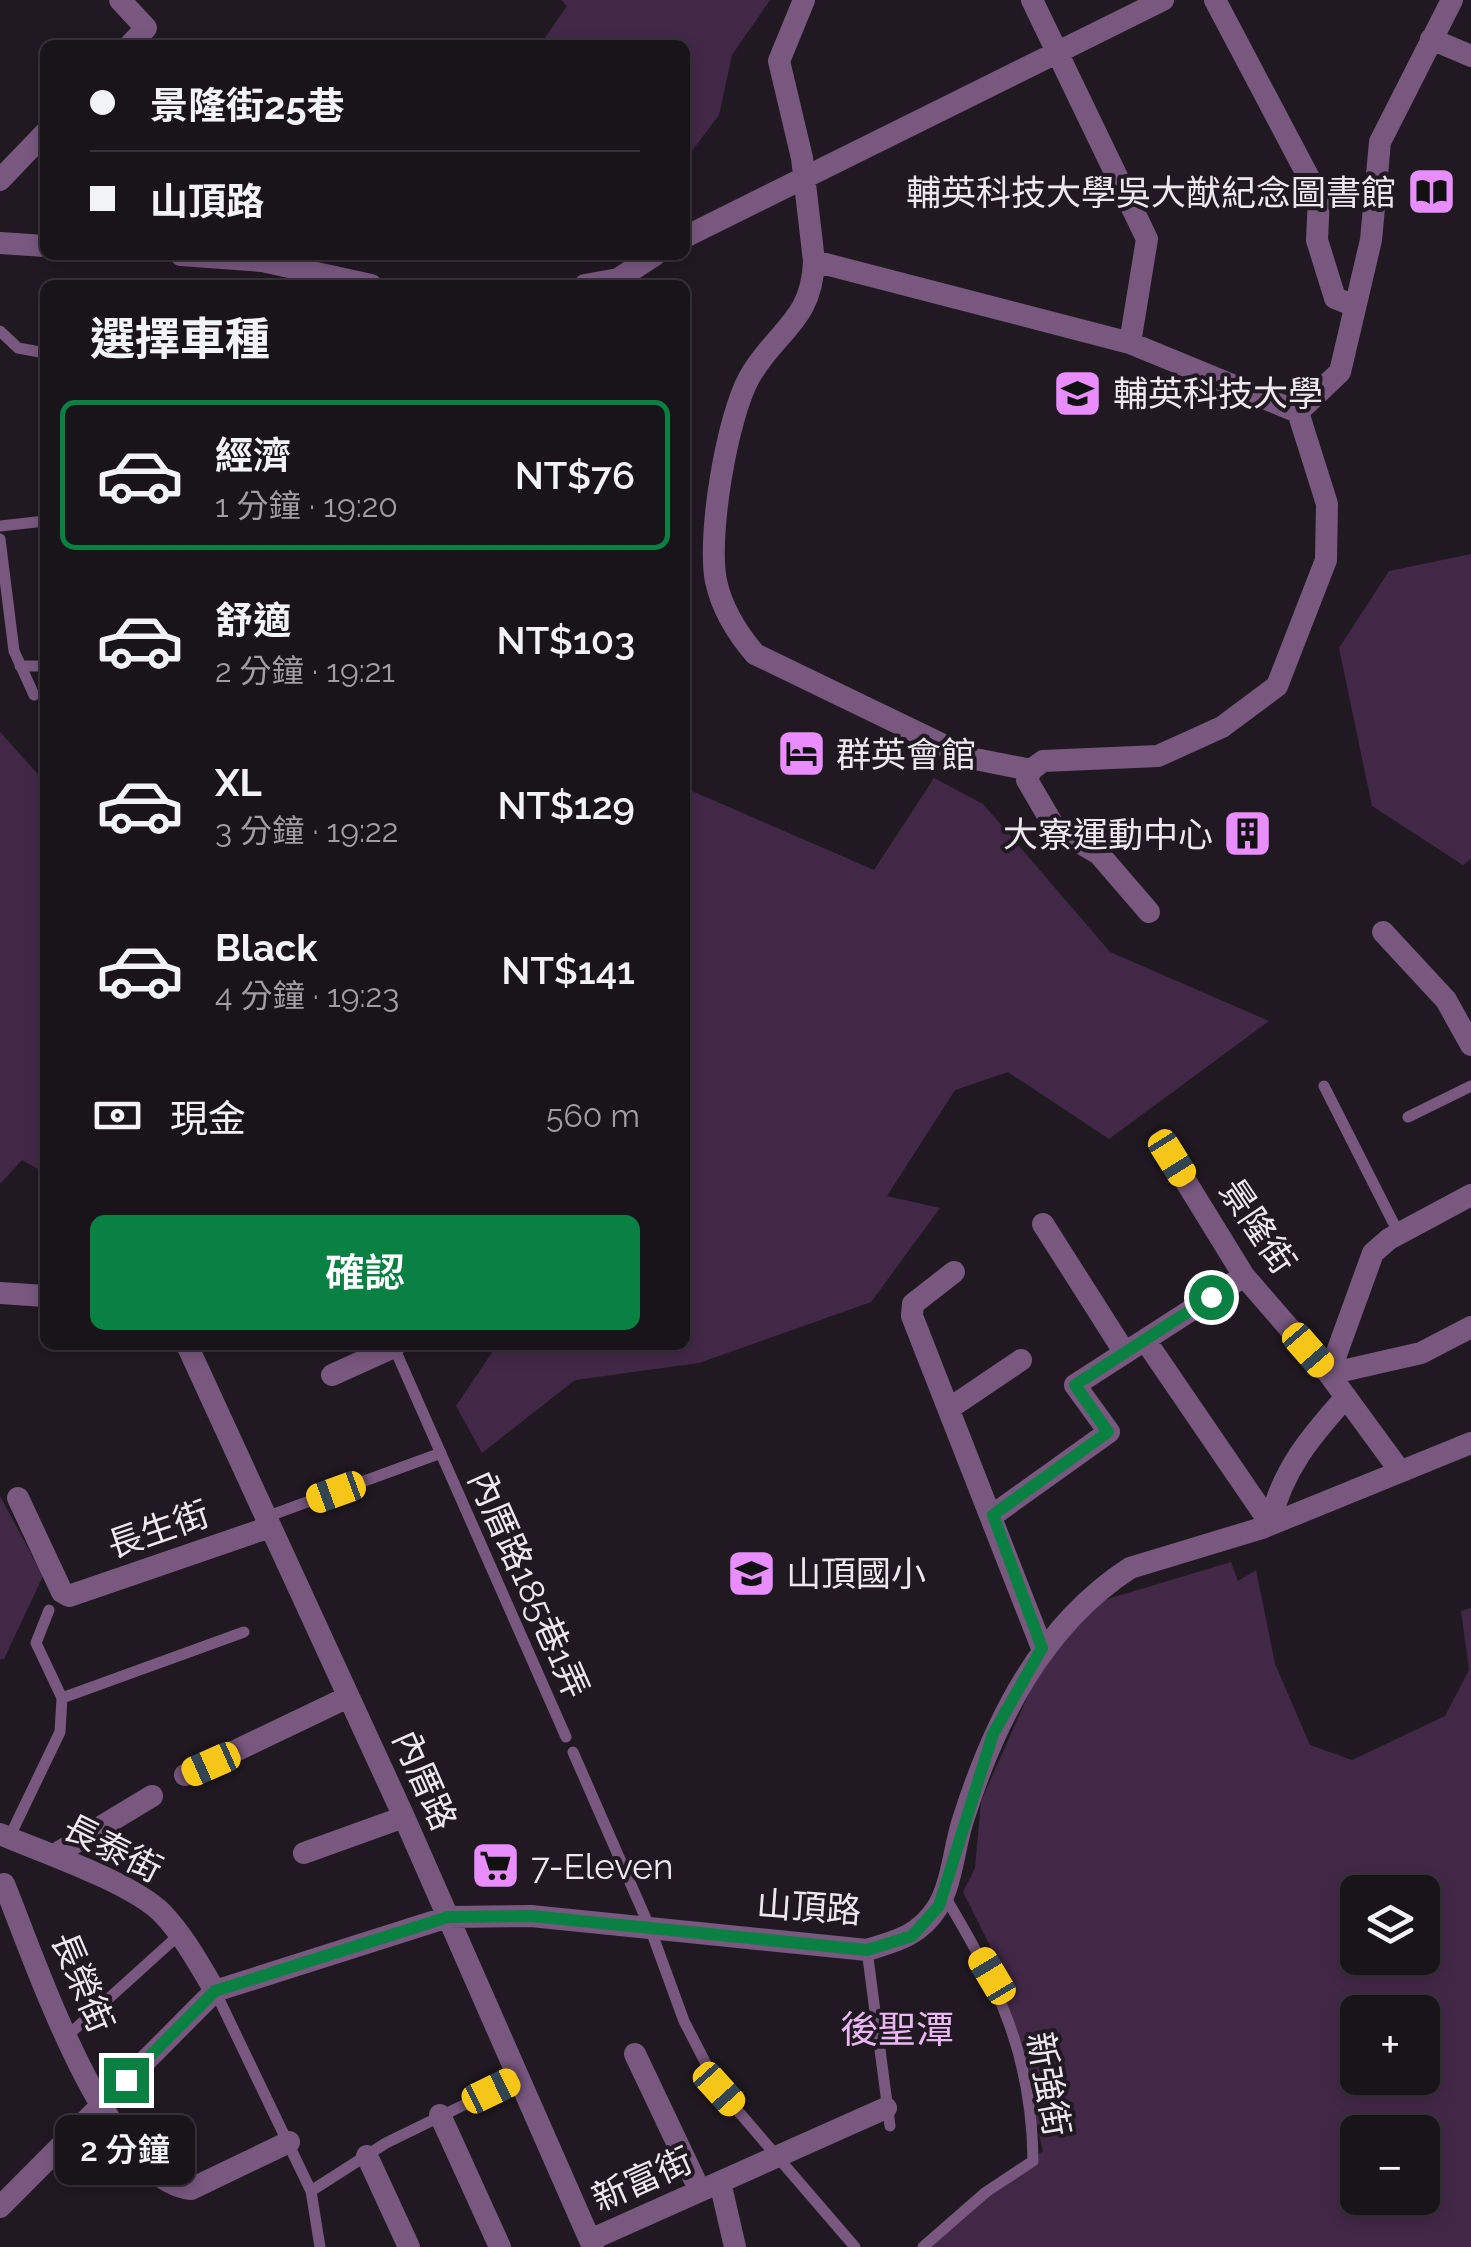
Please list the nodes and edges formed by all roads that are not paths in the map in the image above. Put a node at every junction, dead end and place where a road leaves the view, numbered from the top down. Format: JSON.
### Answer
{"nodes":[{"id":1,"x":120,"y":0,"type":"edge"},
{"id":2,"x":804,"y":0,"type":"edge"},
{"id":3,"x":1032,"y":0,"type":"edge"},
{"id":4,"x":1162,"y":0,"type":"edge"},
{"id":5,"x":1215,"y":0,"type":"edge"},
{"id":6,"x":1452,"y":0,"type":"edge"},
{"id":7,"x":138,"y":37,"type":"edge"},
{"id":8,"x":1431,"y":39,"type":"junction"},
{"id":9,"x":1058,"y":51,"type":"junction"},
{"id":10,"x":1471,"y":56,"type":"edge"},
{"id":11,"x":40,"y":139,"type":"edge"},
{"id":12,"x":0,"y":180,"type":"edge"},
{"id":13,"x":804,"y":180,"type":"junction"},
{"id":14,"x":690,"y":235,"type":"edge"},
{"id":15,"x":0,"y":243,"type":"edge"},
{"id":16,"x":40,"y":246,"type":"edge"},
{"id":17,"x":248,"y":260,"type":"edge"},
{"id":18,"x":648,"y":260,"type":"edge"},
{"id":19,"x":814,"y":261,"type":"junction"},
{"id":20,"x":349,"y":280,"type":"edge"},
{"id":21,"x":612,"y":280,"type":"edge"},
{"id":22,"x":1355,"y":306,"type":"junction"},
{"id":23,"x":0,"y":331,"type":"edge"},
{"id":24,"x":1130,"y":343,"type":"junction"},
{"id":25,"x":40,"y":352,"type":"edge"},
{"id":26,"x":1298,"y":412,"type":"junction"},
{"id":27,"x":40,"y":522,"type":"edge"},
{"id":28,"x":0,"y":526,"type":"edge"},
{"id":29,"x":0,"y":539,"type":"edge"},
{"id":30,"x":20,"y":666,"type":"junction"},
{"id":31,"x":40,"y":666,"type":"edge"},
{"id":32,"x":34,"y":695,"type":"dead end"},
{"id":33,"x":1031,"y":770,"type":"junction"},
{"id":34,"x":1149,"y":912,"type":"dead end"},
{"id":35,"x":1382,"y":932,"type":"dead end"},
{"id":36,"x":1471,"y":1045,"type":"edge"},
{"id":37,"x":1324,"y":1086,"type":"dead end"},
{"id":38,"x":1471,"y":1086,"type":"edge"},
{"id":39,"x":1408,"y":1117,"type":"dead end"},
{"id":40,"x":1172,"y":1158,"type":"dead end"},
{"id":41,"x":1471,"y":1195,"type":"edge"},
{"id":42,"x":1043,"y":1224,"type":"dead end"},
{"id":43,"x":1399,"y":1234,"type":"junction"},
{"id":44,"x":954,"y":1272,"type":"dead end"},
{"id":45,"x":1244,"y":1276,"type":"junction"},
{"id":46,"x":0,"y":1294,"type":"edge"},
{"id":47,"x":40,"y":1296,"type":"edge"},
{"id":48,"x":1471,"y":1327,"type":"edge"},
{"id":49,"x":1145,"y":1340,"type":"junction"},
{"id":50,"x":189,"y":1350,"type":"edge"},
{"id":51,"x":385,"y":1350,"type":"edge"},
{"id":52,"x":395,"y":1350,"type":"edge"},
{"id":53,"x":1125,"y":1353,"type":"junction"},
{"id":54,"x":1021,"y":1360,"type":"dead end"},
{"id":55,"x":1329,"y":1374,"type":"junction"},
{"id":56,"x":332,"y":1376,"type":"dead end"},
{"id":57,"x":1346,"y":1396,"type":"junction"},
{"id":58,"x":950,"y":1408,"type":"junction"},
{"id":59,"x":1471,"y":1443,"type":"edge"},
{"id":60,"x":441,"y":1453,"type":"junction"},
{"id":61,"x":1400,"y":1471,"type":"junction"},
{"id":62,"x":18,"y":1498,"type":"dead end"},
{"id":63,"x":993,"y":1515,"type":"junction"},
{"id":64,"x":268,"y":1522,"type":"junction"},
{"id":65,"x":1270,"y":1522,"type":"junction"},
{"id":66,"x":49,"y":1610,"type":"dead end"},
{"id":67,"x":244,"y":1632,"type":"dead end"},
{"id":68,"x":1042,"y":1648,"type":"junction"},
{"id":69,"x":348,"y":1697,"type":"junction"},
{"id":70,"x":62,"y":1698,"type":"junction"},
{"id":71,"x":566,"y":1737,"type":"dead end"},
{"id":72,"x":573,"y":1752,"type":"dead end"},
{"id":73,"x":185,"y":1776,"type":"dead end"},
{"id":74,"x":152,"y":1796,"type":"dead end"},
{"id":75,"x":404,"y":1817,"type":"junction"},
{"id":76,"x":4,"y":1836,"type":"edge"},
{"id":77,"x":304,"y":1853,"type":"dead end"},
{"id":78,"x":56,"y":1854,"type":"junction"},
{"id":79,"x":4,"y":1884,"type":"dead end"},
{"id":80,"x":942,"y":1893,"type":"junction"},
{"id":81,"x":448,"y":1917,"type":"junction"},
{"id":82,"x":650,"y":1928,"type":"junction"},
{"id":83,"x":180,"y":1934,"type":"junction"},
{"id":84,"x":867,"y":1950,"type":"junction"},
{"id":85,"x":215,"y":1991,"type":"junction"},
{"id":86,"x":66,"y":2037,"type":"junction"},
{"id":87,"x":636,"y":2054,"type":"dead end"},
{"id":88,"x":517,"y":2079,"type":"junction"},
{"id":89,"x":100,"y":2106,"type":"junction"},
{"id":90,"x":440,"y":2115,"type":"junction"},
{"id":91,"x":888,"y":2117,"type":"joint"},
{"id":92,"x":290,"y":2142,"type":"junction"},
{"id":93,"x":779,"y":2155,"type":"junction"},
{"id":94,"x":367,"y":2156,"type":"junction"},
{"id":95,"x":710,"y":2186,"type":"junction"},
{"id":96,"x":311,"y":2191,"type":"junction"},
{"id":97,"x":0,"y":2207,"type":"edge"},
{"id":98,"x":592,"y":2244,"type":"edge"},
{"id":99,"x":320,"y":2247,"type":"edge"},
{"id":100,"x":409,"y":2247,"type":"edge"},
{"id":101,"x":500,"y":2247,"type":"edge"},
{"id":102,"x":734,"y":2247,"type":"edge"},
{"id":103,"x":855,"y":2247,"type":"edge"},
{"id":104,"x":923,"y":2247,"type":"edge"}],
"edges":[{"from":1,"to":7,"type":"street"},
{"from":2,"to":13,"type":"street"},
{"from":3,"to":9,"type":"street"},
{"from":4,"to":9,"type":"street"},
{"from":5,"to":22,"type":"street"},
{"from":6,"to":8,"type":"street"},
{"from":8,"to":10,"type":"street"},
{"from":8,"to":22,"type":"street"},
{"from":9,"to":13,"type":"street"},
{"from":9,"to":24,"type":"street"},
{"from":11,"to":12,"type":"street"},
{"from":13,"to":14,"type":"street"},
{"from":13,"to":19,"type":"street"},
{"from":15,"to":16,"type":"street"},
{"from":17,"to":20,"type":"street"},
{"from":18,"to":21,"type":"street"},
{"from":19,"to":24,"type":"street"},
{"from":19,"to":33,"type":"street"},
{"from":22,"to":26,"type":"street"},
{"from":23,"to":25,"type":"lane"},
{"from":24,"to":26,"type":"street"},
{"from":26,"to":33,"type":"street"},
{"from":27,"to":28,"type":"lane"},
{"from":29,"to":30,"type":"lane"},
{"from":30,"to":31,"type":"lane"},
{"from":30,"to":32,"type":"lane"},
{"from":33,"to":34,"type":"street"},
{"from":35,"to":36,"type":"street"},
{"from":37,"to":43,"type":"lane"},
{"from":38,"to":39,"type":"lane"},
{"from":40,"to":45,"type":"street","name":"景隆街"},
{"from":41,"to":43,"type":"street"},
{"from":42,"to":53,"type":"street"},
{"from":43,"to":55,"type":"street"},
{"from":44,"to":58,"type":"street"},
{"from":45,"to":49,"type":"street"},
{"from":45,"to":55,"type":"street","name":"景隆街"},
{"from":46,"to":47,"type":"street"},
{"from":48,"to":55,"type":"street"},
{"from":49,"to":53,"type":"street"},
{"from":49,"to":65,"type":"street"},
{"from":50,"to":64,"type":"street","name":"內厝路"},
{"from":51,"to":56,"type":"street"},
{"from":52,"to":60,"type":"lane","name":"內厝路185巷1弄"},
{"from":53,"to":63,"type":"street"},
{"from":54,"to":58,"type":"street"},
{"from":55,"to":57,"type":"street","name":"景隆街"},
{"from":57,"to":61,"type":"street","name":"景隆街"},
{"from":57,"to":65,"type":"street"},
{"from":58,"to":63,"type":"street"},
{"from":59,"to":61,"type":"street","name":"山頂路"},
{"from":60,"to":64,"type":"lane"},
{"from":60,"to":71,"type":"lane","name":"內厝路185巷1弄"},
{"from":61,"to":65,"type":"street","name":"山頂路"},
{"from":62,"to":64,"type":"street","name":"長生街"},
{"from":63,"to":68,"type":"street"},
{"from":64,"to":69,"type":"street","name":"內厝路"},
{"from":65,"to":68,"type":"street","name":"山頂路"},
{"from":66,"to":70,"type":"lane"},
{"from":67,"to":70,"type":"lane"},
{"from":68,"to":80,"type":"street","name":"山頂路"},
{"from":69,"to":73,"type":"street"},
{"from":69,"to":75,"type":"street","name":"內厝路"},
{"from":70,"to":76,"type":"lane"},
{"from":72,"to":82,"type":"lane"},
{"from":74,"to":78,"type":"street"},
{"from":75,"to":77,"type":"street"},
{"from":75,"to":81,"type":"street","name":"內厝路"},
{"from":76,"to":78,"type":"street","name":"長泰街"},
{"from":78,"to":83,"type":"street","name":"長泰街"},
{"from":79,"to":86,"type":"street","name":"長榮街"},
{"from":80,"to":84,"type":"street","name":"山頂路"},
{"from":80,"to":104,"type":"lane","name":"新強街"},
{"from":81,"to":82,"type":"street","name":"山頂路"},
{"from":81,"to":85,"type":"street","name":"山頂路"},
{"from":81,"to":88,"type":"street","name":"內厝路"},
{"from":82,"to":84,"type":"street","name":"山頂路"},
{"from":82,"to":93,"type":"lane"},
{"from":83,"to":85,"type":"street","name":"長泰街"},
{"from":83,"to":86,"type":"lane"},
{"from":84,"to":91,"type":"lane"},
{"from":85,"to":89,"type":"street","name":"山頂路"},
{"from":85,"to":92,"type":"lane"},
{"from":86,"to":89,"type":"street","name":"長榮街"},
{"from":87,"to":95,"type":"street"},
{"from":88,"to":90,"type":"lane"},
{"from":88,"to":98,"type":"street","name":"內厝路"},
{"from":89,"to":92,"type":"street","name":"長榮街"},
{"from":89,"to":97,"type":"street","name":"山頂路"},
{"from":90,"to":94,"type":"lane"},
{"from":90,"to":101,"type":"street"},
{"from":91,"to":93,"type":"street","name":"新富街"},
{"from":92,"to":96,"type":"lane"},
{"from":93,"to":95,"type":"street","name":"新富街"},
{"from":93,"to":103,"type":"lane"},
{"from":94,"to":96,"type":"lane"},
{"from":94,"to":100,"type":"street"},
{"from":95,"to":98,"type":"street","name":"新富街"},
{"from":95,"to":102,"type":"street"},
{"from":96,"to":99,"type":"lane"}]}
